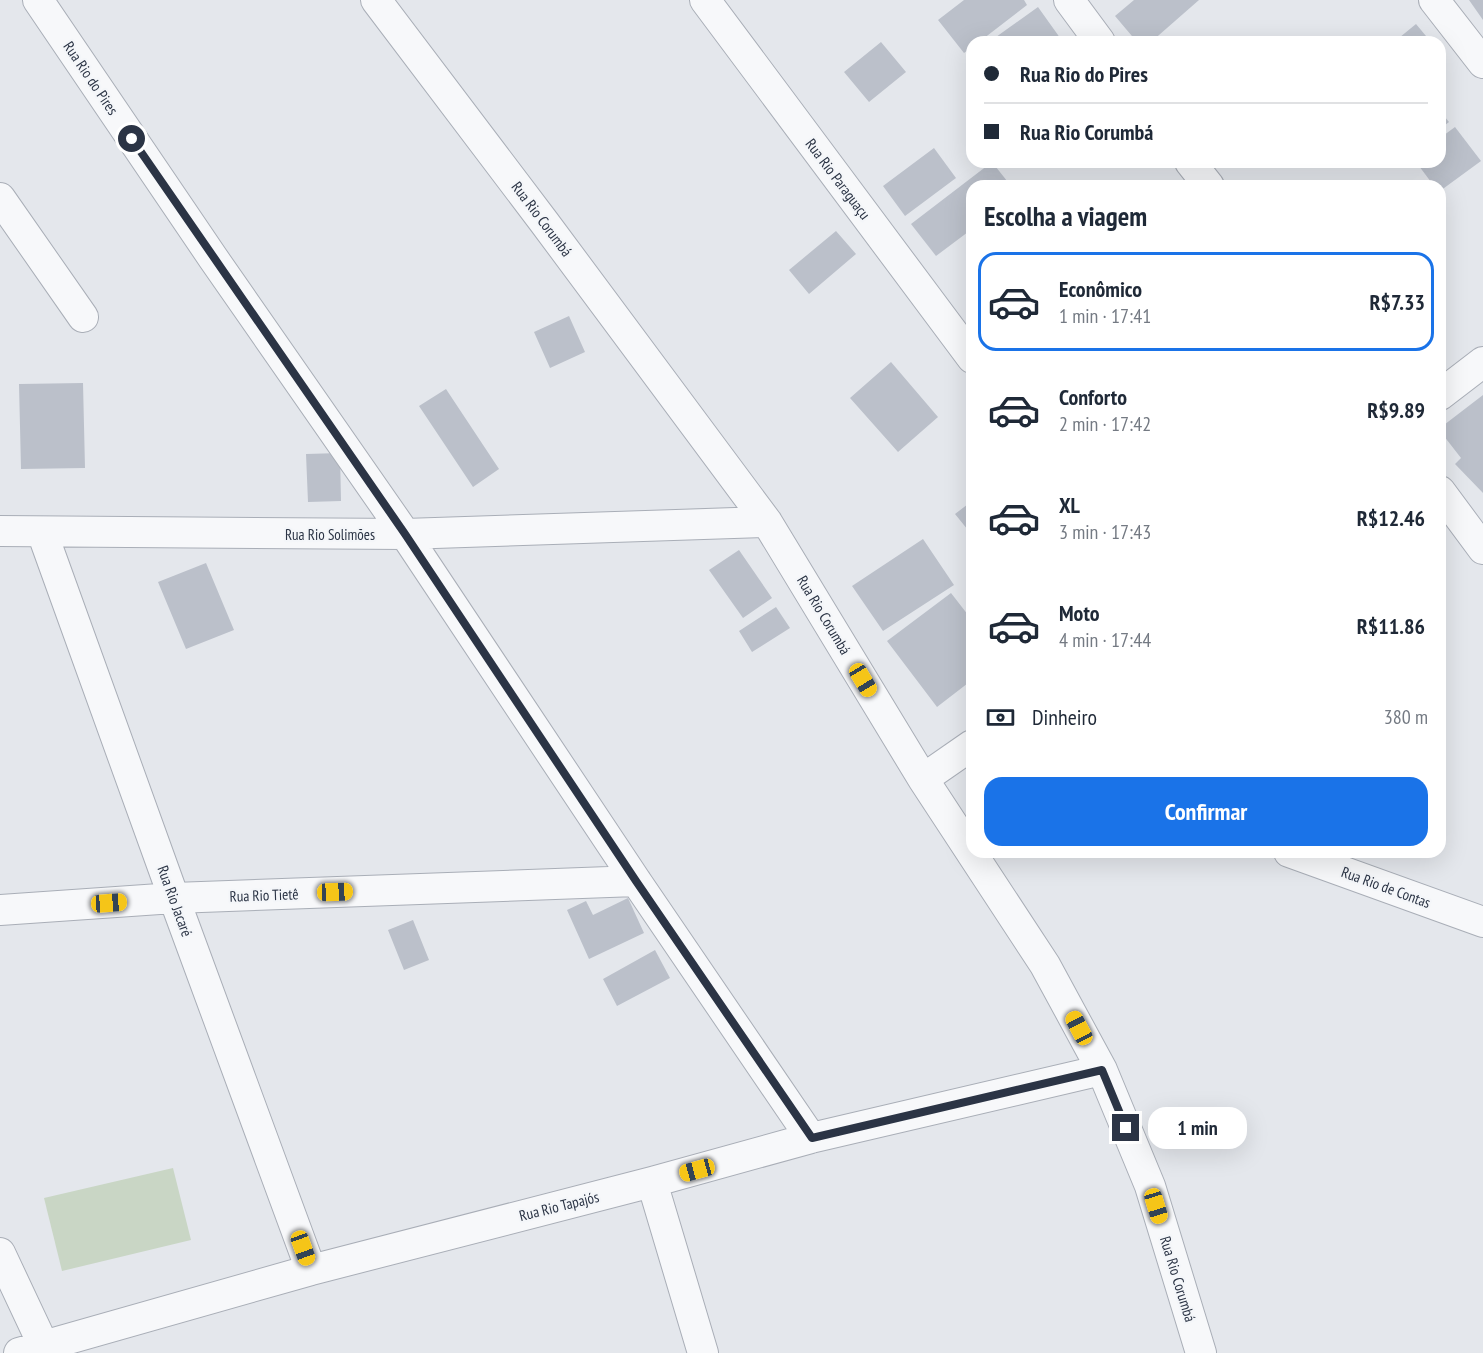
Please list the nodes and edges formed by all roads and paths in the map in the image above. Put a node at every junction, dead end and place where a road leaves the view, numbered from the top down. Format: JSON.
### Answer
{"nodes":[{"id":1,"x":38,"y":0,"type":"edge"},
{"id":2,"x":376,"y":0,"type":"edge"},
{"id":3,"x":705,"y":0,"type":"edge"},
{"id":4,"x":1069,"y":0,"type":"edge"},
{"id":5,"x":1434,"y":0,"type":"edge"},
{"id":6,"x":1096,"y":36,"type":"edge"},
{"id":7,"x":1483,"y":63,"type":"edge"},
{"id":8,"x":1195,"y":168,"type":"edge"},
{"id":9,"x":1204,"y":180,"type":"edge"},
{"id":10,"x":0,"y":198,"type":"edge"},
{"id":11,"x":83,"y":317,"type":"dead end"},
{"id":12,"x":966,"y":350,"type":"edge"},
{"id":13,"x":1483,"y":362,"type":"edge"},
{"id":14,"x":1446,"y":390,"type":"edge"},
{"id":15,"x":1446,"y":499,"type":"edge"},
{"id":16,"x":767,"y":522,"type":"junction"},
{"id":17,"x":0,"y":531,"type":"edge"},
{"id":18,"x":42,"y":532,"type":"junction"},
{"id":19,"x":405,"y":534,"type":"junction"},
{"id":20,"x":1483,"y":549,"type":"edge"},
{"id":21,"x":966,"y":748,"type":"edge"},
{"id":22,"x":923,"y":779,"type":"junction"},
{"id":23,"x":966,"y":845,"type":"edge"},
{"id":24,"x":975,"y":858,"type":"edge"},
{"id":25,"x":1320,"y":858,"type":"edge"},
{"id":26,"x":1345,"y":863,"type":"edge"},
{"id":27,"x":636,"y":881,"type":"junction"},
{"id":28,"x":174,"y":898,"type":"junction"},
{"id":29,"x":0,"y":910,"type":"edge"},
{"id":30,"x":1483,"y":922,"type":"edge"},
{"id":31,"x":1102,"y":1070,"type":"junction"},
{"id":32,"x":812,"y":1138,"type":"junction"},
{"id":33,"x":652,"y":1182,"type":"junction"},
{"id":34,"x":0,"y":1253,"type":"edge"},
{"id":35,"x":311,"y":1270,"type":"junction"},
{"id":36,"x":37,"y":1351,"type":"edge"},
{"id":37,"x":703,"y":1353,"type":"edge"},
{"id":38,"x":1201,"y":1353,"type":"edge"}],
"edges":[{"from":1,"to":19,"type":"street","name":"Rua Rio do Pires"},
{"from":2,"to":16,"type":"street","name":"Rua Rio Corumbá"},
{"from":3,"to":12,"type":"street","name":"Rua Rio Paraguaçu"},
{"from":4,"to":6,"type":"street"},
{"from":5,"to":7,"type":"street"},
{"from":8,"to":9,"type":"street"},
{"from":10,"to":11,"type":"street"},
{"from":13,"to":14,"type":"street"},
{"from":15,"to":20,"type":"street"},
{"from":16,"to":19,"type":"street","name":"Rua Rio Solimões"},
{"from":16,"to":22,"type":"street","name":"Rua Rio Corumbá"},
{"from":17,"to":18,"type":"street","name":"Rua Rio Solimões"},
{"from":18,"to":19,"type":"street","name":"Rua Rio Solimões"},
{"from":18,"to":28,"type":"street","name":"Rua Rio Jacaré"},
{"from":19,"to":27,"type":"street","name":"Rua Rio do Pires"},
{"from":21,"to":22,"type":"street"},
{"from":22,"to":23,"type":"street","name":"Rua Rio Corumbá"},
{"from":24,"to":31,"type":"street","name":"Rua Rio Corumbá"},
{"from":25,"to":26,"type":"street","name":"Rua Rio de Contas"},
{"from":26,"to":30,"type":"street","name":"Rua Rio de Contas"},
{"from":27,"to":28,"type":"street","name":"Rua Rio Tietê"},
{"from":27,"to":32,"type":"street","name":"Rua Rio do Pires"},
{"from":28,"to":29,"type":"street","name":"Rua Rio Tietê"},
{"from":28,"to":35,"type":"street","name":"Rua Rio Jacaré"},
{"from":31,"to":32,"type":"street","name":"Rua Rio Tapajós"},
{"from":31,"to":38,"type":"street","name":"Rua Rio Corumbá"},
{"from":32,"to":33,"type":"street","name":"Rua Rio Tapajós"},
{"from":33,"to":35,"type":"street","name":"Rua Rio Tapajós"},
{"from":33,"to":37,"type":"street"},
{"from":34,"to":36,"type":"street"},
{"from":35,"to":36,"type":"street","name":"Rua Rio Tapajós"}]}
